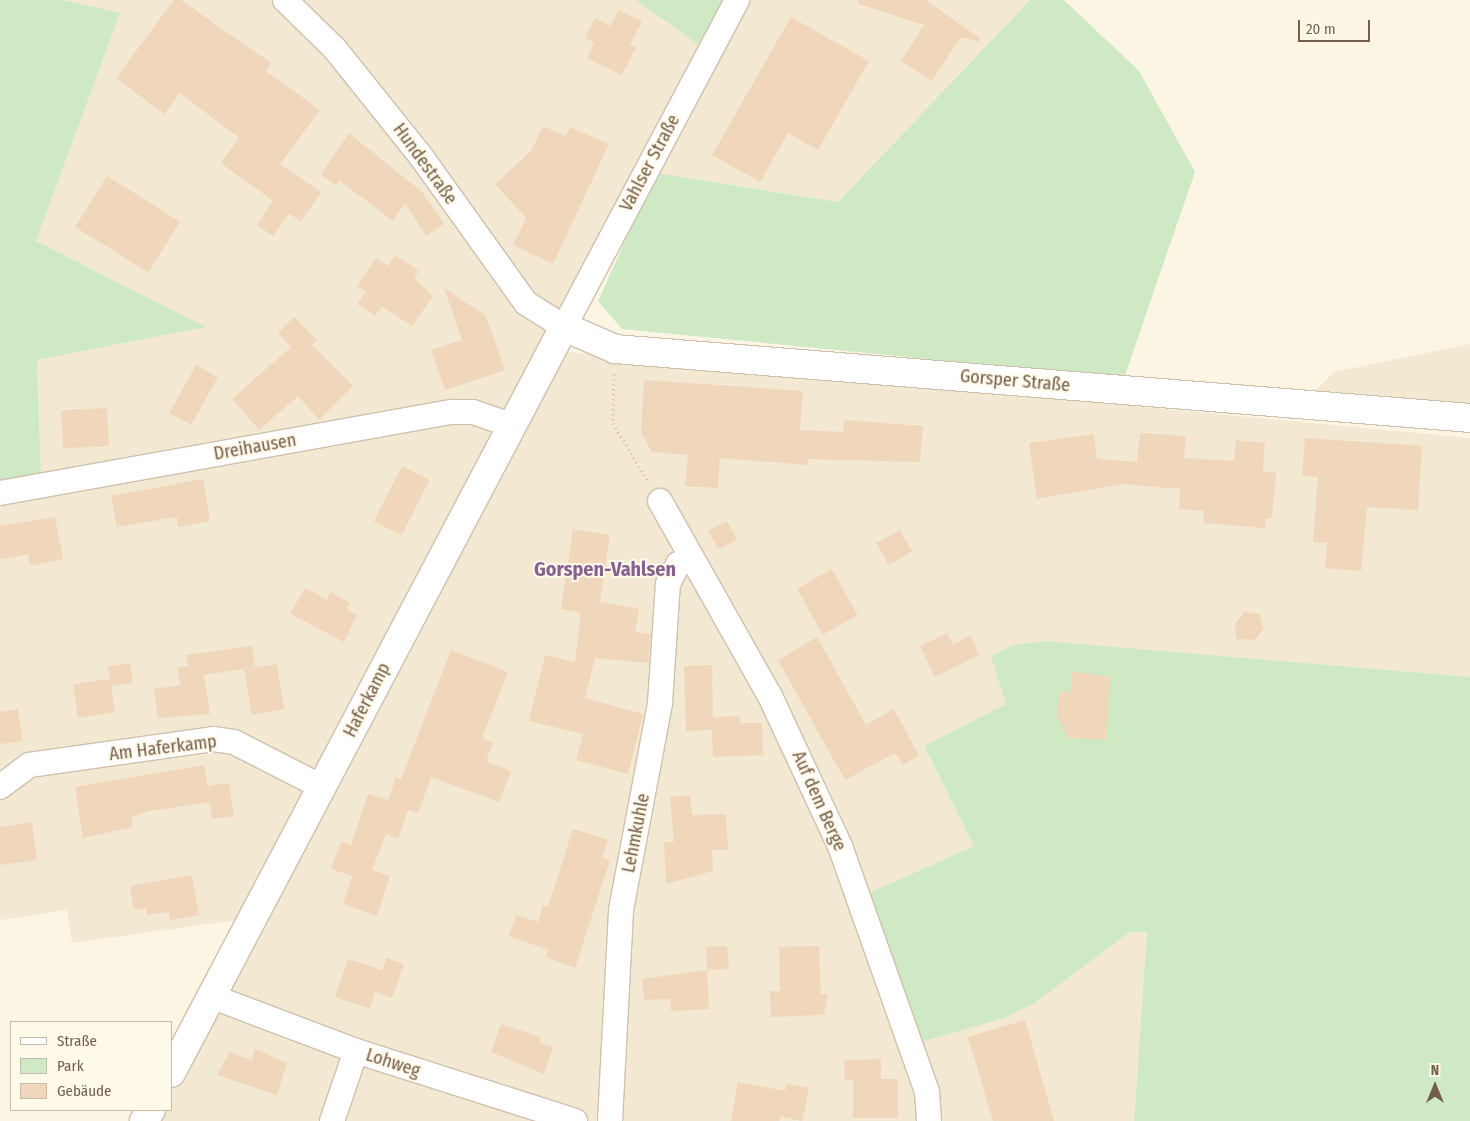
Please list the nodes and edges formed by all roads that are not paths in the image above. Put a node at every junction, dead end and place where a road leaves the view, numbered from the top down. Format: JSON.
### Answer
{"nodes":[{"id":1,"x":285,"y":0,"type":"edge"},
{"id":2,"x":737,"y":0,"type":"edge"},
{"id":3,"x":564,"y":326,"type":"junction"},
{"id":4,"x":1470,"y":418,"type":"edge"},
{"id":5,"x":510,"y":425,"type":"junction"},
{"id":6,"x":0,"y":492,"type":"edge"},
{"id":7,"x":660,"y":501,"type":"road end"},
{"id":8,"x":691,"y":557,"type":"junction"},
{"id":9,"x":0,"y":787,"type":"edge"},
{"id":10,"x":322,"y":787,"type":"junction"},
{"id":11,"x":213,"y":997,"type":"junction"},
{"id":12,"x":356,"y":1051,"type":"junction"},
{"id":13,"x":172,"y":1071,"type":"edge"},
{"id":14,"x":332,"y":1121,"type":"edge"},
{"id":15,"x":575,"y":1121,"type":"edge"},
{"id":16,"x":610,"y":1121,"type":"edge"},
{"id":17,"x":929,"y":1121,"type":"edge"}],
"edges":[{"from":1,"to":3,"type":"street","name":"Hundestraße"},
{"from":2,"to":3,"type":"street","name":"Vahlser Straße"},
{"from":3,"to":4,"type":"street","name":"Gorsper Straße"},
{"from":3,"to":5,"type":"street","name":"Haferkamp"},
{"from":5,"to":6,"type":"street","name":"Dreihausen"},
{"from":5,"to":10,"type":"street","name":"Haferkamp"},
{"from":7,"to":8,"type":"street","name":"Auf dem Berge"},
{"from":8,"to":16,"type":"street","name":"Lehmkuhle"},
{"from":8,"to":17,"type":"street","name":"Auf dem Berge"},
{"from":9,"to":10,"type":"street","name":"Am Haferkamp"},
{"from":10,"to":11,"type":"street","name":"Haferkamp"},
{"from":11,"to":12,"type":"street","name":"Lohweg"},
{"from":11,"to":13,"type":"street","name":"Haferkamp"},
{"from":12,"to":14,"type":"street"},
{"from":12,"to":15,"type":"street","name":"Lohweg"}]}
